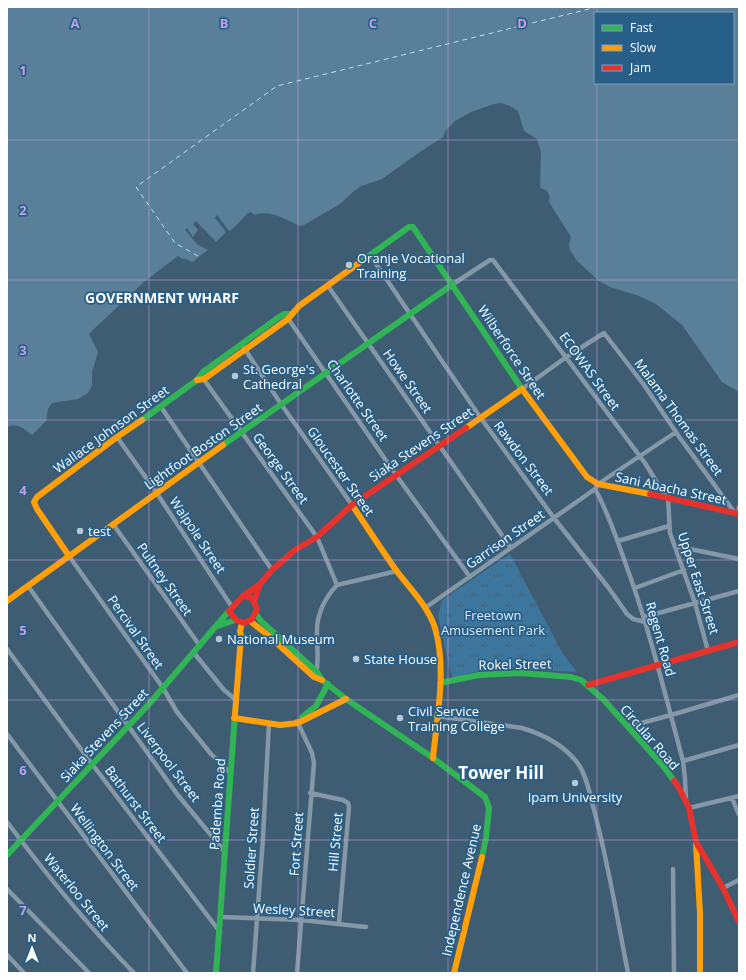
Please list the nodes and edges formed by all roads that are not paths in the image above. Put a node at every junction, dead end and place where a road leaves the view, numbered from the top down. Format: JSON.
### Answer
{"nodes":[{"id":1,"x":413,"y":227,"type":"joint"},
{"id":2,"x":370,"y":255,"type":"junction"},
{"id":3,"x":493,"y":260,"type":"joint"},
{"id":4,"x":452,"y":284,"type":"junction"},
{"id":5,"x":328,"y":286,"type":"junction"},
{"id":6,"x":410,"y":315,"type":"junction"},
{"id":7,"x":288,"y":316,"type":"junction"},
{"id":8,"x":604,"y":333,"type":"joint"},
{"id":9,"x":368,"y":344,"type":"junction"},
{"id":10,"x":244,"y":347,"type":"junction"},
{"id":11,"x":565,"y":358,"type":"junction"},
{"id":12,"x":326,"y":374,"type":"junction"},
{"id":13,"x":200,"y":378,"type":"junction"},
{"id":14,"x":522,"y":389,"type":"junction"},
{"id":15,"x":281,"y":404,"type":"junction"},
{"id":16,"x":161,"y":407,"type":"junction"},
{"id":17,"x":480,"y":417,"type":"junction"},
{"id":18,"x":676,"y":432,"type":"junction"},
{"id":19,"x":243,"y":433,"type":"junction"},
{"id":20,"x":117,"y":437,"type":"junction"},
{"id":21,"x":440,"y":446,"type":"junction"},
{"id":22,"x":639,"y":456,"type":"junction"},
{"id":23,"x":198,"y":462,"type":"junction"},
{"id":24,"x":396,"y":474,"type":"junction"},
{"id":25,"x":596,"y":487,"type":"junction"},
{"id":26,"x":156,"y":492,"type":"junction"},
{"id":27,"x":37,"y":497,"type":"joint"},
{"id":28,"x":667,"y":497,"type":"junction"},
{"id":29,"x":352,"y":505,"type":"junction"},
{"id":30,"x":739,"y":507,"type":"edge"},
{"id":31,"x":737,"y":514,"type":"edge"},
{"id":32,"x":554,"y":518,"type":"junction"},
{"id":33,"x":113,"y":524,"type":"junction"},
{"id":34,"x":669,"y":526,"type":"junction"},
{"id":35,"x":317,"y":537,"type":"junction"},
{"id":36,"x":618,"y":541,"type":"junction"},
{"id":37,"x":675,"y":546,"type":"junction"},
{"id":38,"x":511,"y":548,"type":"junction"},
{"id":39,"x":70,"y":556,"type":"junction"},
{"id":40,"x":739,"y":559,"type":"edge"},
{"id":41,"x":272,"y":570,"type":"junction"},
{"id":42,"x":684,"y":570,"type":"junction"},
{"id":43,"x":397,"y":571,"type":"junction"},
{"id":44,"x":470,"y":576,"type":"junction"},
{"id":45,"x":260,"y":584,"type":"junction"},
{"id":46,"x":337,"y":585,"type":"junction"},
{"id":47,"x":28,"y":586,"type":"junction"},
{"id":48,"x":635,"y":588,"type":"junction"},
{"id":49,"x":739,"y":591,"type":"edge"},
{"id":50,"x":243,"y":596,"type":"junction"},
{"id":51,"x":7,"y":600,"type":"edge"},
{"id":52,"x":254,"y":601,"type":"junction"},
{"id":53,"x":696,"y":603,"type":"junction"},
{"id":54,"x":426,"y":608,"type":"junction"},
{"id":55,"x":231,"y":609,"type":"junction"},
{"id":56,"x":256,"y":614,"type":"junction"},
{"id":57,"x":645,"y":620,"type":"junction"},
{"id":58,"x":238,"y":621,"type":"junction"},
{"id":59,"x":250,"y":621,"type":"junction"},
{"id":60,"x":215,"y":627,"type":"junction"},
{"id":61,"x":739,"y":642,"type":"edge"},
{"id":62,"x":200,"y":646,"type":"junction"},
{"id":63,"x":7,"y":649,"type":"edge"},
{"id":64,"x":708,"y":651,"type":"junction"},
{"id":65,"x":194,"y":654,"type":"junction"},
{"id":66,"x":657,"y":665,"type":"junction"},
{"id":67,"x":315,"y":675,"type":"junction"},
{"id":68,"x":440,"y":683,"type":"junction"},
{"id":69,"x":328,"y":684,"type":"junction"},
{"id":70,"x":588,"y":685,"type":"junction"},
{"id":71,"x":163,"y":688,"type":"junction"},
{"id":72,"x":739,"y":695,"type":"edge"},
{"id":73,"x":346,"y":699,"type":"junction"},
{"id":74,"x":236,"y":700,"type":"junction"},
{"id":75,"x":436,"y":716,"type":"junction"},
{"id":76,"x":670,"y":716,"type":"junction"},
{"id":77,"x":234,"y":718,"type":"junction"},
{"id":78,"x":297,"y":722,"type":"junction"},
{"id":79,"x":269,"y":723,"type":"junction"},
{"id":80,"x":128,"y":727,"type":"junction"},
{"id":81,"x":627,"y":727,"type":"junction"},
{"id":82,"x":7,"y":734,"type":"edge"},
{"id":83,"x":739,"y":745,"type":"edge"},
{"id":84,"x":433,"y":758,"type":"junction"},
{"id":85,"x":683,"y":761,"type":"junction"},
{"id":86,"x":92,"y":764,"type":"junction"},
{"id":87,"x":230,"y":773,"type":"junction"},
{"id":88,"x":310,"y":793,"type":"junction"},
{"id":89,"x":739,"y":796,"type":"edge"},
{"id":90,"x":732,"y":798,"type":"junction"},
{"id":91,"x":57,"y":802,"type":"junction"},
{"id":92,"x":687,"y":805,"type":"junction"},
{"id":93,"x":739,"y":815,"type":"edge"},
{"id":94,"x":7,"y":822,"type":"edge"},
{"id":95,"x":21,"y":840,"type":"junction"},
{"id":96,"x":696,"y":842,"type":"junction"},
{"id":97,"x":225,"y":852,"type":"junction"},
{"id":98,"x":7,"y":855,"type":"edge"},
{"id":99,"x":673,"y":869,"type":"dead end"},
{"id":100,"x":739,"y":880,"type":"edge"},
{"id":101,"x":723,"y":888,"type":"junction"},
{"id":102,"x":7,"y":889,"type":"edge"},
{"id":103,"x":221,"y":917,"type":"junction"},
{"id":104,"x":257,"y":918,"type":"junction"},
{"id":105,"x":301,"y":920,"type":"junction"},
{"id":106,"x":739,"y":922,"type":"edge"},
{"id":107,"x":339,"y":923,"type":"junction"},
{"id":108,"x":366,"y":926,"type":"dead end"},
{"id":109,"x":220,"y":932,"type":"junction"},
{"id":110,"x":7,"y":955,"type":"edge"},
{"id":111,"x":24,"y":973,"type":"edge"},
{"id":112,"x":89,"y":973,"type":"edge"},
{"id":113,"x":134,"y":973,"type":"edge"},
{"id":114,"x":187,"y":973,"type":"edge"},
{"id":115,"x":216,"y":973,"type":"edge"},
{"id":116,"x":253,"y":973,"type":"edge"},
{"id":117,"x":297,"y":973,"type":"edge"},
{"id":118,"x":454,"y":973,"type":"edge"},
{"id":119,"x":628,"y":973,"type":"edge"},
{"id":120,"x":674,"y":973,"type":"edge"},
{"id":121,"x":700,"y":973,"type":"edge"}],
"edges":[{"from":1,"to":2,"type":"main road","name":"Wallace Johnson Street"},
{"from":1,"to":4,"type":"main road","name":"Wilberforce Street"},
{"from":2,"to":5,"type":"main road","name":"Wallace Johnson Street"},
{"from":2,"to":6,"type":"street","name":"Rawdon Street"},
{"from":3,"to":4,"type":"street","name":"Lightfoot Boston Street"},
{"from":3,"to":11,"type":"street","name":"ECOWAS Street"},
{"from":4,"to":6,"type":"main road","name":"Lightfoot Boston Street"},
{"from":4,"to":14,"type":"main road","name":"Wilberforce Street"},
{"from":5,"to":7,"type":"main road","name":"Wallace Johnson Street"},
{"from":5,"to":9,"type":"street","name":"Howe Street"},
{"from":6,"to":9,"type":"main road","name":"Lightfoot Boston Street"},
{"from":6,"to":17,"type":"street","name":"Rawdon Street"},
{"from":7,"to":10,"type":"main road","name":"Wallace Johnson Street"},
{"from":7,"to":12,"type":"street","name":"Charlotte Street"},
{"from":8,"to":11,"type":"street","name":"Siaka Stevens Street"},
{"from":8,"to":18,"type":"street","name":"Malama Thomas Street"},
{"from":9,"to":12,"type":"main road","name":"Lightfoot Boston Street"},
{"from":9,"to":21,"type":"street","name":"Howe Street"},
{"from":10,"to":13,"type":"main road","name":"Wallace Johnson Street"},
{"from":10,"to":15,"type":"street","name":"Gloucester Street"},
{"from":11,"to":14,"type":"street","name":"Siaka Stevens Street"},
{"from":11,"to":22,"type":"street","name":"ECOWAS Street"},
{"from":12,"to":15,"type":"main road","name":"Lightfoot Boston Street"},
{"from":12,"to":24,"type":"street","name":"Charlotte Street"},
{"from":13,"to":16,"type":"main road","name":"Wallace Johnson Street"},
{"from":13,"to":19,"type":"street","name":"George Street"},
{"from":14,"to":17,"type":"main road","name":"Siaka Stevens Street"},
{"from":14,"to":25,"type":"main road","name":"Wilberforce Street"},
{"from":15,"to":19,"type":"main road","name":"Lightfoot Boston Street"},
{"from":15,"to":29,"type":"street","name":"Gloucester Street"},
{"from":16,"to":20,"type":"main road","name":"Wallace Johnson Street"},
{"from":16,"to":23,"type":"street"},
{"from":17,"to":21,"type":"main road","name":"Siaka Stevens Street"},
{"from":17,"to":32,"type":"street","name":"Rawdon Street"},
{"from":18,"to":22,"type":"street","name":"Garrison Street"},
{"from":18,"to":31,"type":"street","name":"Malama Thomas Street"},
{"from":19,"to":23,"type":"main road","name":"Lightfoot Boston Street"},
{"from":19,"to":35,"type":"street","name":"George Street"},
{"from":20,"to":26,"type":"street","name":"Walpole Street"},
{"from":20,"to":27,"type":"main road","name":"Wallace Johnson Street"},
{"from":21,"to":24,"type":"main road","name":"Siaka Stevens Street"},
{"from":21,"to":38,"type":"street","name":"Howe Street"},
{"from":22,"to":25,"type":"street","name":"Garrison Street"},
{"from":22,"to":28,"type":"street","name":"ECOWAS Street"},
{"from":23,"to":26,"type":"main road","name":"Lightfoot Boston Street"},
{"from":23,"to":41,"type":"street"},
{"from":24,"to":29,"type":"main road","name":"Siaka Stevens Street"},
{"from":24,"to":44,"type":"street","name":"Charlotte Street"},
{"from":25,"to":28,"type":"main road","name":"Sani Abacha Street"},
{"from":25,"to":32,"type":"street","name":"Garrison Street"},
{"from":25,"to":36,"type":"street","name":"Regent Road"},
{"from":26,"to":33,"type":"main road","name":"Lightfoot Boston Street"},
{"from":26,"to":55,"type":"street","name":"Walpole Street"},
{"from":27,"to":39,"type":"main road","name":"Percival Street"},
{"from":28,"to":31,"type":"main road","name":"Sani Abacha Street"},
{"from":28,"to":34,"type":"street","name":"Upper East Street"},
{"from":29,"to":35,"type":"main road","name":"Siaka Stevens Street"},
{"from":29,"to":43,"type":"main road","name":"Gloucester Street"},
{"from":30,"to":31,"type":"street"},
{"from":32,"to":38,"type":"street","name":"Garrison Street"},
{"from":32,"to":57,"type":"street","name":"Rawdon Street"},
{"from":33,"to":39,"type":"main road","name":"Lightfoot Boston Street"},
{"from":33,"to":62,"type":"street","name":"Pultney Street"},
{"from":34,"to":36,"type":"street"},
{"from":34,"to":37,"type":"street","name":"Upper East Street"},
{"from":35,"to":41,"type":"main road","name":"Siaka Stevens Street"},
{"from":35,"to":46,"type":"street","name":"George Street"},
{"from":36,"to":48,"type":"street","name":"Regent Road"},
{"from":37,"to":40,"type":"street"},
{"from":37,"to":42,"type":"street","name":"Upper East Street"},
{"from":38,"to":44,"type":"street","name":"Garrison Street"},
{"from":39,"to":47,"type":"main road","name":"Lightfoot Boston Street"},
{"from":39,"to":71,"type":"street","name":"Percival Street"},
{"from":41,"to":45,"type":"main road","name":"Siaka Stevens Street"},
{"from":42,"to":48,"type":"street"},
{"from":42,"to":53,"type":"street","name":"Upper East Street"},
{"from":43,"to":46,"type":"street"},
{"from":43,"to":54,"type":"main road","name":"Gloucester Street"},
{"from":44,"to":54,"type":"street","name":"Garrison Street"},
{"from":45,"to":50,"type":"main road","name":"Siaka Stevens Street"},
{"from":45,"to":52,"type":"main road","name":"Siaka Stevens Street"},
{"from":46,"to":67,"type":"street"},
{"from":47,"to":51,"type":"main road","name":"Lightfoot Boston Street"},
{"from":47,"to":80,"type":"street","name":"Liverpool Street"},
{"from":48,"to":57,"type":"street","name":"Regent Road"},
{"from":49,"to":53,"type":"street"},
{"from":50,"to":52,"type":"main road"},
{"from":50,"to":55,"type":"main road"},
{"from":52,"to":56,"type":"main road"},
{"from":53,"to":57,"type":"street"},
{"from":53,"to":64,"type":"street","name":"Upper East Street"},
{"from":54,"to":68,"type":"main road","name":"Gloucester Street"},
{"from":55,"to":58,"type":"main road"},
{"from":55,"to":60,"type":"main road","name":"Siaka Stevens Street"},
{"from":56,"to":59,"type":"main road"},
{"from":56,"to":67,"type":"main road"},
{"from":57,"to":66,"type":"street","name":"Regent Road"},
{"from":58,"to":59,"type":"main road"},
{"from":58,"to":60,"type":"main road"},
{"from":58,"to":74,"type":"main road","name":"Pademba Road"},
{"from":59,"to":67,"type":"main road"},
{"from":60,"to":62,"type":"main road","name":"Siaka Stevens Street"},
{"from":61,"to":64,"type":"main road"},
{"from":62,"to":65,"type":"main road","name":"Siaka Stevens Street"},
{"from":63,"to":86,"type":"street","name":"Bathurst Street"},
{"from":64,"to":66,"type":"main road"},
{"from":65,"to":71,"type":"main road","name":"Siaka Stevens Street"},
{"from":65,"to":74,"type":"street"},
{"from":66,"to":70,"type":"main road"},
{"from":66,"to":76,"type":"street","name":"Regent Road"},
{"from":67,"to":69,"type":"main road","name":"Independence Avenue"},
{"from":68,"to":70,"type":"main road","name":"Rokel Street"},
{"from":68,"to":75,"type":"main road","name":"Gloucester Street"},
{"from":69,"to":73,"type":"main road","name":"Independence Avenue"},
{"from":69,"to":78,"type":"main road"},
{"from":70,"to":81,"type":"main road","name":"Circular Road"},
{"from":71,"to":80,"type":"main road","name":"Siaka Stevens Street"},
{"from":71,"to":87,"type":"street","name":"Percival Street"},
{"from":72,"to":76,"type":"street"},
{"from":73,"to":78,"type":"main road"},
{"from":73,"to":84,"type":"main road","name":"Independence Avenue"},
{"from":74,"to":77,"type":"main road","name":"Pademba Road"},
{"from":75,"to":84,"type":"main road","name":"Gloucester Street"},
{"from":75,"to":119,"type":"street"},
{"from":76,"to":81,"type":"street"},
{"from":76,"to":85,"type":"street","name":"Regent Road"},
{"from":77,"to":79,"type":"main road"},
{"from":77,"to":87,"type":"main road","name":"Pademba Road"},
{"from":78,"to":79,"type":"main road"},
{"from":78,"to":88,"type":"street","name":"Fort Street"},
{"from":79,"to":104,"type":"street","name":"Soldier Street"},
{"from":80,"to":86,"type":"main road","name":"Siaka Stevens Street"},
{"from":80,"to":97,"type":"street","name":"Liverpool Street"},
{"from":81,"to":92,"type":"main road","name":"Circular Road"},
{"from":82,"to":91,"type":"street","name":"Wellington Street"},
{"from":83,"to":85,"type":"street"},
{"from":84,"to":118,"type":"main road","name":"Independence Avenue"},
{"from":85,"to":92,"type":"street","name":"Regent Road"},
{"from":86,"to":91,"type":"main road","name":"Siaka Stevens Street"},
{"from":86,"to":109,"type":"street","name":"Bathurst Street"},
{"from":87,"to":97,"type":"main road","name":"Pademba Road"},
{"from":88,"to":105,"type":"street","name":"Fort Street"},
{"from":88,"to":107,"type":"street","name":"Hill Street"},
{"from":89,"to":90,"type":"street"},
{"from":90,"to":92,"type":"street"},
{"from":90,"to":93,"type":"street"},
{"from":91,"to":95,"type":"main road","name":"Siaka Stevens Street"},
{"from":91,"to":114,"type":"street","name":"Wellington Street"},
{"from":92,"to":96,"type":"main road","name":"Regent Road"},
{"from":94,"to":95,"type":"street","name":"Waterloo Street"},
{"from":95,"to":98,"type":"main road","name":"Siaka Stevens Street"},
{"from":95,"to":113,"type":"street","name":"Waterloo Street"},
{"from":96,"to":101,"type":"main road","name":"Regent Road"},
{"from":96,"to":121,"type":"main road"},
{"from":97,"to":103,"type":"main road","name":"Pademba Road"},
{"from":99,"to":120,"type":"street"},
{"from":100,"to":101,"type":"street"},
{"from":101,"to":106,"type":"main road","name":"Regent Road"},
{"from":102,"to":112,"type":"street"},
{"from":103,"to":104,"type":"street","name":"Wesley Street"},
{"from":103,"to":109,"type":"main road","name":"Pademba Road"},
{"from":104,"to":105,"type":"street","name":"Wesley Street"},
{"from":104,"to":116,"type":"street","name":"Soldier Street"},
{"from":105,"to":107,"type":"street","name":"Wesley Street"},
{"from":105,"to":117,"type":"street","name":"Fort Street"},
{"from":107,"to":108,"type":"street","name":"Wesley Street"},
{"from":109,"to":115,"type":"main road","name":"Pademba Road"},
{"from":110,"to":111,"type":"street"}]}
